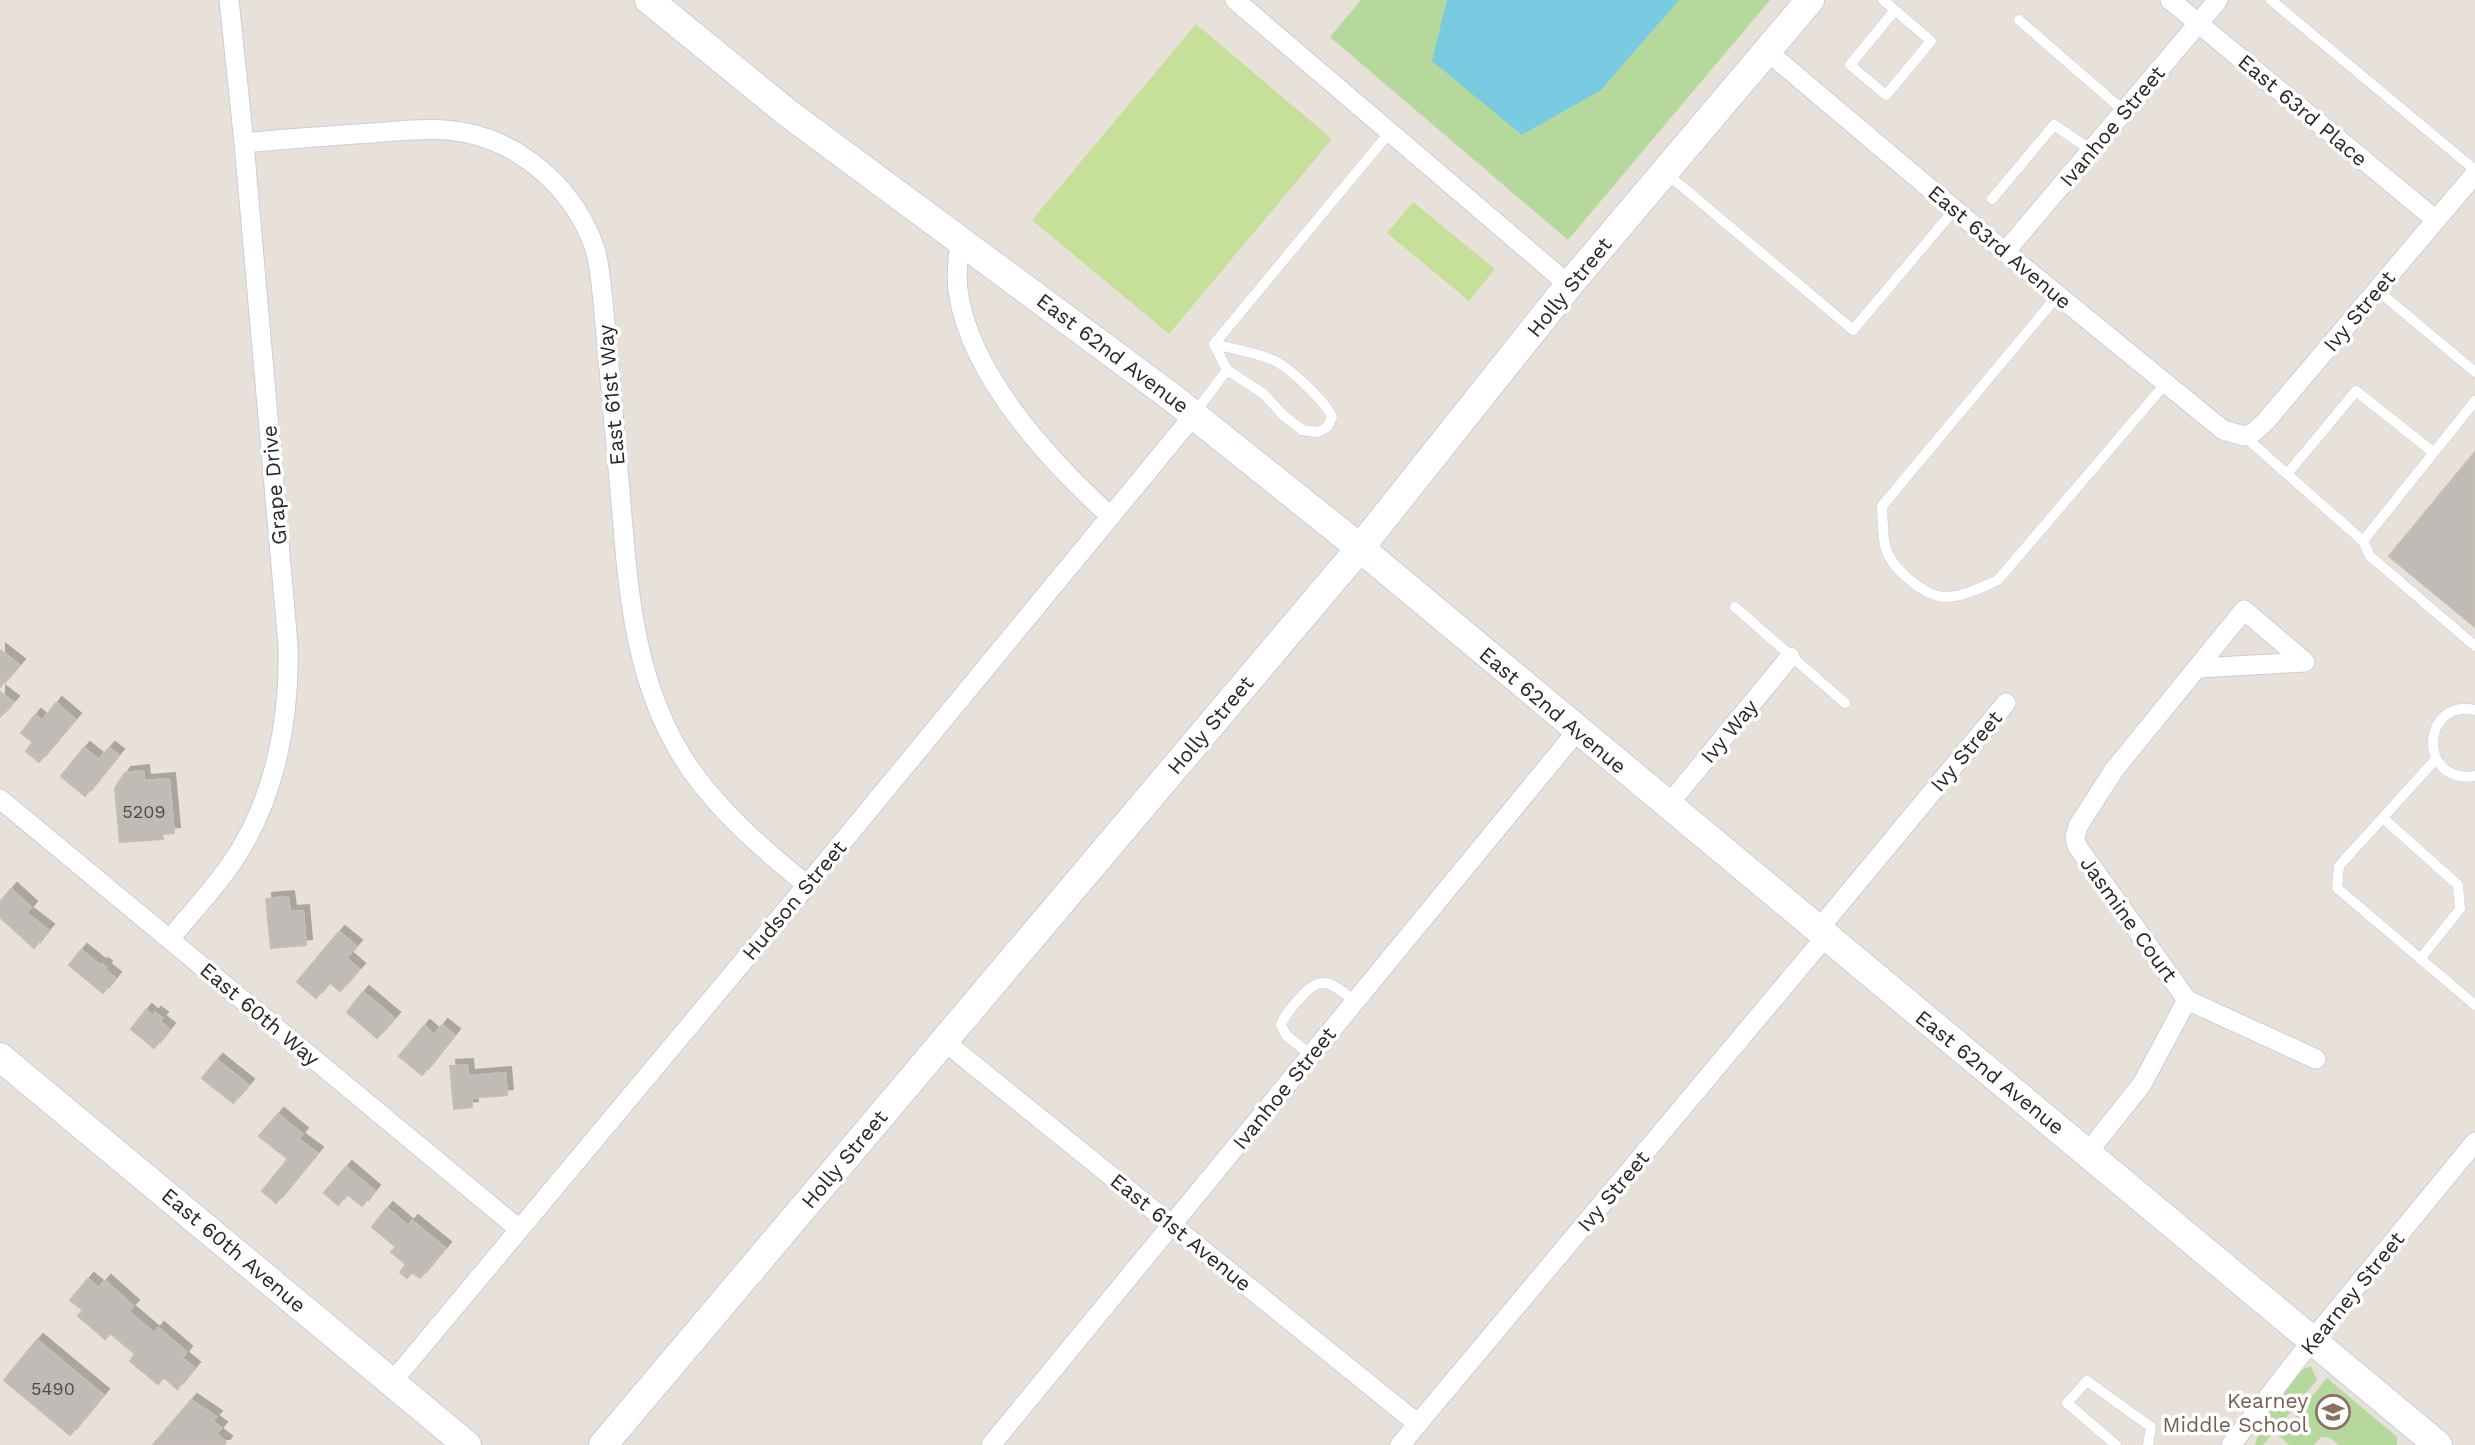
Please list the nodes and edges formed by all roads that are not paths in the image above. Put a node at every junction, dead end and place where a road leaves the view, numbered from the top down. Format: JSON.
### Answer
{"nodes":[{"id":1,"x":229,"y":0,"type":"edge"},
{"id":2,"x":649,"y":0,"type":"edge"},
{"id":3,"x":1235,"y":0,"type":"edge"},
{"id":4,"x":1810,"y":0,"type":"edge"},
{"id":5,"x":1883,"y":0,"type":"edge"},
{"id":6,"x":2170,"y":0,"type":"edge"},
{"id":7,"x":2218,"y":0,"type":"edge"},
{"id":8,"x":2271,"y":0,"type":"edge"},
{"id":9,"x":1895,"y":10,"type":"junction"},
{"id":10,"x":2019,"y":20,"type":"dead end"},
{"id":11,"x":2198,"y":23,"type":"junction"},
{"id":12,"x":1768,"y":52,"type":"junction"},
{"id":13,"x":2124,"y":111,"type":"junction"},
{"id":14,"x":1390,"y":132,"type":"junction"},
{"id":15,"x":244,"y":143,"type":"junction"},
{"id":16,"x":2091,"y":150,"type":"junction"},
{"id":17,"x":1665,"y":172,"type":"junction"},
{"id":18,"x":2475,"y":172,"type":"edge"},
{"id":19,"x":1992,"y":199,"type":"dead end"},
{"id":20,"x":1954,"y":209,"type":"junction"},
{"id":21,"x":2436,"y":220,"type":"junction"},
{"id":22,"x":960,"y":241,"type":"junction"},
{"id":23,"x":2005,"y":252,"type":"junction"},
{"id":24,"x":1570,"y":285,"type":"junction"},
{"id":25,"x":2377,"y":290,"type":"junction"},
{"id":26,"x":2058,"y":295,"type":"junction"},
{"id":27,"x":1214,"y":344,"type":"junction"},
{"id":28,"x":1227,"y":370,"type":"junction"},
{"id":29,"x":2475,"y":372,"type":"edge"},
{"id":30,"x":2166,"y":383,"type":"junction"},
{"id":31,"x":2475,"y":401,"type":"edge"},
{"id":32,"x":1194,"y":415,"type":"junction"},
{"id":33,"x":2240,"y":435,"type":"junction"},
{"id":34,"x":2434,"y":452,"type":"junction"},
{"id":35,"x":2287,"y":474,"type":"junction"},
{"id":36,"x":1110,"y":515,"type":"junction"},
{"id":37,"x":2363,"y":541,"type":"junction"},
{"id":38,"x":1360,"y":548,"type":"junction"},
{"id":39,"x":1735,"y":607,"type":"dead end"},
{"id":40,"x":2475,"y":646,"type":"edge"},
{"id":41,"x":1790,"y":657,"type":"junction"},
{"id":42,"x":2199,"y":668,"type":"junction"},
{"id":43,"x":1845,"y":703,"type":"dead end"},
{"id":44,"x":2006,"y":703,"type":"dead end"},
{"id":45,"x":2475,"y":710,"type":"edge"},
{"id":46,"x":1577,"y":731,"type":"junction"},
{"id":47,"x":2436,"y":760,"type":"junction"},
{"id":48,"x":2475,"y":776,"type":"edge"},
{"id":49,"x":0,"y":799,"type":"edge"},
{"id":50,"x":1668,"y":805,"type":"junction"},
{"id":51,"x":2383,"y":818,"type":"junction"},
{"id":52,"x":807,"y":885,"type":"junction"},
{"id":53,"x":1822,"y":933,"type":"junction"},
{"id":54,"x":170,"y":939,"type":"junction"},
{"id":55,"x":2420,"y":959,"type":"junction"},
{"id":56,"x":2187,"y":1000,"type":"junction"},
{"id":57,"x":1355,"y":1001,"type":"junction"},
{"id":58,"x":2475,"y":1005,"type":"edge"},
{"id":59,"x":944,"y":1041,"type":"junction"},
{"id":60,"x":1311,"y":1055,"type":"junction"},
{"id":61,"x":0,"y":1057,"type":"edge"},
{"id":62,"x":2316,"y":1059,"type":"dead end"},
{"id":63,"x":2475,"y":1142,"type":"edge"},
{"id":64,"x":2088,"y":1152,"type":"junction"},
{"id":65,"x":1172,"y":1224,"type":"junction"},
{"id":66,"x":519,"y":1229,"type":"junction"},
{"id":67,"x":2313,"y":1339,"type":"junction"},
{"id":68,"x":392,"y":1382,"type":"junction"},
{"id":69,"x":1418,"y":1424,"type":"junction"},
{"id":70,"x":2435,"y":1444,"type":"edge"},
{"id":71,"x":467,"y":1445,"type":"edge"},
{"id":72,"x":603,"y":1445,"type":"edge"},
{"id":73,"x":990,"y":1445,"type":"edge"},
{"id":74,"x":1401,"y":1445,"type":"edge"},
{"id":75,"x":2116,"y":1445,"type":"edge"},
{"id":76,"x":2148,"y":1445,"type":"edge"},
{"id":77,"x":2231,"y":1445,"type":"edge"}],
"edges":[{"from":1,"to":15,"type":"street","name":"Grape Drive"},
{"from":2,"to":22,"type":"street","name":"East 62nd Avenue"},
{"from":3,"to":14,"type":"street"},
{"from":4,"to":12,"type":"street","name":"Holly Street"},
{"from":5,"to":9,"type":"lane"},
{"from":6,"to":11,"type":"street","name":"East 63rd Place"},
{"from":7,"to":11,"type":"street","name":"Ivanhoe Street"},
{"from":8,"to":18,"type":"lane"},
{"from":9,"to":9,"type":"lane"},
{"from":10,"to":13,"type":"lane"},
{"from":11,"to":13,"type":"street","name":"Ivanhoe Street"},
{"from":11,"to":21,"type":"street","name":"East 63rd Place"},
{"from":12,"to":17,"type":"street","name":"Holly Street"},
{"from":12,"to":20,"type":"street","name":"East 63rd Avenue"},
{"from":13,"to":16,"type":"street","name":"Ivanhoe Street"},
{"from":14,"to":24,"type":"street"},
{"from":14,"to":27,"type":"lane"},
{"from":15,"to":52,"type":"street","name":"East 61st Way"},
{"from":15,"to":54,"type":"street","name":"Grape Drive"},
{"from":16,"to":19,"type":"lane"},
{"from":16,"to":23,"type":"street","name":"Ivanhoe Street"},
{"from":17,"to":20,"type":"lane"},
{"from":17,"to":24,"type":"street","name":"Holly Street"},
{"from":18,"to":21,"type":"street","name":"Ivy Street"},
{"from":20,"to":23,"type":"street","name":"East 63rd Avenue"},
{"from":21,"to":25,"type":"street","name":"Ivy Street"},
{"from":22,"to":32,"type":"street","name":"East 62nd Avenue"},
{"from":22,"to":36,"type":"street"},
{"from":23,"to":26,"type":"street","name":"East 63rd Avenue"},
{"from":24,"to":38,"type":"street","name":"Holly Street"},
{"from":25,"to":29,"type":"lane"},
{"from":25,"to":33,"type":"street","name":"Ivy Street"},
{"from":26,"to":30,"type":"street","name":"East 63rd Avenue"},
{"from":26,"to":30,"type":"lane"},
{"from":27,"to":28,"type":"lane"},
{"from":27,"to":28,"type":"lane"},
{"from":28,"to":32,"type":"lane"},
{"from":30,"to":33,"type":"street","name":"East 63rd Avenue"},
{"from":31,"to":34,"type":"lane"},
{"from":32,"to":36,"type":"street","name":"Hudson Street"},
{"from":32,"to":38,"type":"street","name":"East 62nd Avenue"},
{"from":33,"to":35,"type":"lane"},
{"from":34,"to":35,"type":"lane"},
{"from":34,"to":37,"type":"lane"},
{"from":35,"to":37,"type":"lane"},
{"from":36,"to":52,"type":"street","name":"Hudson Street"},
{"from":37,"to":40,"type":"lane"},
{"from":38,"to":46,"type":"street","name":"East 62nd Avenue"},
{"from":38,"to":59,"type":"street","name":"Holly Street"},
{"from":39,"to":41,"type":"lane"},
{"from":41,"to":43,"type":"lane"},
{"from":41,"to":50,"type":"street","name":"Ivy Way"},
{"from":42,"to":42,"type":"street","name":"Jasmine Court"},
{"from":42,"to":56,"type":"street","name":"Jasmine Court"},
{"from":44,"to":53,"type":"street","name":"Ivy Street"},
{"from":45,"to":47,"type":"lane"},
{"from":46,"to":50,"type":"street","name":"East 62nd Avenue"},
{"from":46,"to":57,"type":"street","name":"Ivanhoe Street"},
{"from":47,"to":48,"type":"lane"},
{"from":47,"to":51,"type":"lane"},
{"from":49,"to":54,"type":"street","name":"East 60th Way"},
{"from":50,"to":53,"type":"street","name":"East 62nd Avenue"},
{"from":51,"to":55,"type":"lane"},
{"from":51,"to":55,"type":"lane"},
{"from":52,"to":66,"type":"street","name":"Hudson Street"},
{"from":53,"to":64,"type":"street","name":"East 62nd Avenue"},
{"from":53,"to":69,"type":"street","name":"Ivy Street"},
{"from":54,"to":66,"type":"street","name":"East 60th Way"},
{"from":55,"to":58,"type":"lane"},
{"from":56,"to":62,"type":"street","name":"Jasmine Court"},
{"from":56,"to":64,"type":"street","name":"Jasmine Court"},
{"from":57,"to":60,"type":"street","name":"Ivanhoe Street"},
{"from":57,"to":60,"type":"lane"},
{"from":59,"to":65,"type":"street","name":"East 61st Avenue"},
{"from":59,"to":72,"type":"street","name":"Holly Street"},
{"from":60,"to":65,"type":"street","name":"Ivanhoe Street"},
{"from":61,"to":68,"type":"street","name":"East 60th Avenue"},
{"from":63,"to":67,"type":"street","name":"Kearney Street"},
{"from":64,"to":67,"type":"street","name":"East 62nd Avenue"},
{"from":65,"to":69,"type":"street","name":"East 61st Avenue"},
{"from":65,"to":73,"type":"street","name":"Ivanhoe Street"},
{"from":66,"to":68,"type":"street","name":"Hudson Street"},
{"from":67,"to":70,"type":"street","name":"East 62nd Avenue"},
{"from":67,"to":77,"type":"street","name":"Kearney Street"},
{"from":68,"to":71,"type":"street","name":"East 60th Avenue"},
{"from":69,"to":74,"type":"street","name":"Ivy Street"},
{"from":75,"to":76,"type":"lane"}]}
